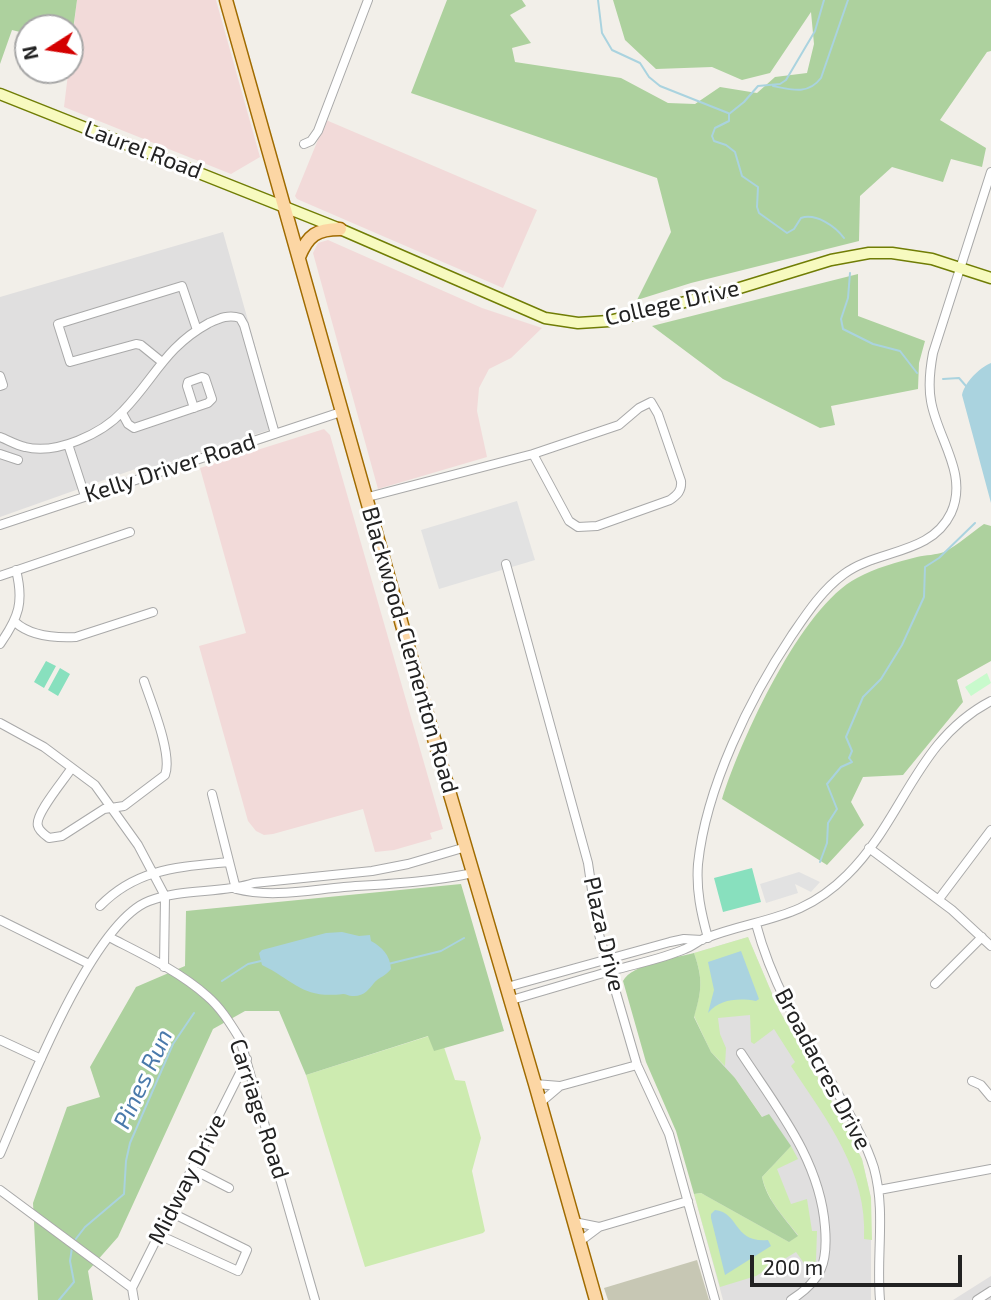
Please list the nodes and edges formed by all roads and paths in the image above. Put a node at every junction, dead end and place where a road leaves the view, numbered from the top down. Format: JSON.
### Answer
{"nodes":[{"id":1,"x":226,"y":0,"type":"edge"},
{"id":2,"x":368,"y":0,"type":"edge"},
{"id":3,"x":0,"y":94,"type":"edge"},
{"id":4,"x":304,"y":144,"type":"dead end"},
{"id":5,"x":991,"y":172,"type":"edge"},
{"id":6,"x":987,"y":195,"type":"edge"},
{"id":7,"x":285,"y":206,"type":"junction"},
{"id":8,"x":341,"y":229,"type":"junction"},
{"id":9,"x":299,"y":257,"type":"junction"},
{"id":10,"x":960,"y":268,"type":"junction"},
{"id":11,"x":991,"y":278,"type":"edge"},
{"id":12,"x":197,"y":330,"type":"junction"},
{"id":13,"x":162,"y":362,"type":"junction"},
{"id":14,"x":0,"y":376,"type":"edge"},
{"id":15,"x":0,"y":386,"type":"edge"},
{"id":16,"x":194,"y":408,"type":"dead end"},
{"id":17,"x":341,"y":412,"type":"junction"},
{"id":18,"x":122,"y":413,"type":"junction"},
{"id":19,"x":275,"y":434,"type":"junction"},
{"id":20,"x":1,"y":441,"type":"edge"},
{"id":21,"x":68,"y":444,"type":"junction"},
{"id":22,"x":0,"y":454,"type":"edge"},
{"id":23,"x":533,"y":454,"type":"junction"},
{"id":24,"x":18,"y":460,"type":"dead end"},
{"id":25,"x":85,"y":496,"type":"junction"},
{"id":26,"x":368,"y":497,"type":"junction"},
{"id":27,"x":0,"y":525,"type":"edge"},
{"id":28,"x":130,"y":532,"type":"dead end"},
{"id":29,"x":506,"y":564,"type":"dead end"},
{"id":30,"x":16,"y":570,"type":"junction"},
{"id":31,"x":0,"y":576,"type":"edge"},
{"id":32,"x":153,"y":612,"type":"dead end"},
{"id":33,"x":15,"y":622,"type":"junction"},
{"id":34,"x":0,"y":643,"type":"edge"},
{"id":35,"x":144,"y":681,"type":"dead end"},
{"id":36,"x":991,"y":701,"type":"edge"},
{"id":37,"x":0,"y":723,"type":"edge"},
{"id":38,"x":71,"y":769,"type":"junction"},
{"id":39,"x":212,"y":794,"type":"dead end"},
{"id":40,"x":113,"y":808,"type":"junction"},
{"id":41,"x":991,"y":830,"type":"edge"},
{"id":42,"x":466,"y":848,"type":"junction"},
{"id":43,"x":869,"y":849,"type":"junction"},
{"id":44,"x":229,"y":862,"type":"junction"},
{"id":45,"x":153,"y":873,"type":"junction"},
{"id":46,"x":474,"y":873,"type":"junction"},
{"id":47,"x":236,"y":889,"type":"junction"},
{"id":48,"x":165,"y":896,"type":"junction"},
{"id":49,"x":939,"y":899,"type":"junction"},
{"id":50,"x":100,"y":906,"type":"dead end"},
{"id":51,"x":0,"y":920,"type":"edge"},
{"id":52,"x":757,"y":925,"type":"junction"},
{"id":53,"x":109,"y":937,"type":"junction"},
{"id":54,"x":982,"y":937,"type":"junction"},
{"id":55,"x":705,"y":939,"type":"junction"},
{"id":56,"x":991,"y":946,"type":"edge"},
{"id":57,"x":607,"y":960,"type":"junction"},
{"id":58,"x":89,"y":964,"type":"junction"},
{"id":59,"x":164,"y":967,"type":"junction"},
{"id":60,"x":610,"y":971,"type":"junction"},
{"id":61,"x":935,"y":984,"type":"dead end"},
{"id":62,"x":509,"y":994,"type":"junction"},
{"id":63,"x":0,"y":1040,"type":"edge"},
{"id":64,"x":741,"y":1053,"type":"dead end"},
{"id":65,"x":41,"y":1059,"type":"junction"},
{"id":66,"x":247,"y":1059,"type":"junction"},
{"id":67,"x":637,"y":1065,"type":"junction"},
{"id":68,"x":972,"y":1082,"type":"dead end"},
{"id":69,"x":535,"y":1084,"type":"junction"},
{"id":70,"x":560,"y":1086,"type":"junction"},
{"id":71,"x":991,"y":1097,"type":"edge"},
{"id":72,"x":540,"y":1103,"type":"junction"},
{"id":73,"x":0,"y":1154,"type":"edge"},
{"id":74,"x":192,"y":1169,"type":"junction"},
{"id":75,"x":991,"y":1169,"type":"edge"},
{"id":76,"x":229,"y":1188,"type":"dead end"},
{"id":77,"x":879,"y":1189,"type":"junction"},
{"id":78,"x":0,"y":1190,"type":"edge"},
{"id":79,"x":688,"y":1201,"type":"junction"},
{"id":80,"x":170,"y":1212,"type":"junction"},
{"id":81,"x":573,"y":1222,"type":"junction"},
{"id":82,"x":599,"y":1227,"type":"junction"},
{"id":83,"x":159,"y":1235,"type":"junction"},
{"id":84,"x":579,"y":1242,"type":"junction"},
{"id":85,"x":132,"y":1288,"type":"junction"},
{"id":86,"x":991,"y":1291,"type":"edge"},
{"id":87,"x":134,"y":1300,"type":"edge"},
{"id":88,"x":314,"y":1300,"type":"edge"},
{"id":89,"x":596,"y":1300,"type":"edge"},
{"id":90,"x":715,"y":1300,"type":"edge"},
{"id":91,"x":791,"y":1300,"type":"edge"},
{"id":92,"x":880,"y":1300,"type":"edge"},
{"id":93,"x":978,"y":1300,"type":"edge"}],
"edges":[{"from":1,"to":7,"type":"main road","name":"Blackwood-Clementon Road"},
{"from":2,"to":4,"type":"street"},
{"from":3,"to":7,"type":"main road","name":"Laurel Road"},
{"from":5,"to":6,"type":"street"},
{"from":6,"to":10,"type":"street"},
{"from":7,"to":8,"type":"main road","name":"College Drive"},
{"from":7,"to":9,"type":"main road","name":"Blackwood-Clementon Road"},
{"from":8,"to":9,"type":"main road"},
{"from":8,"to":10,"type":"main road","name":"College Drive"},
{"from":9,"to":17,"type":"main road","name":"Blackwood-Clementon Road"},
{"from":10,"to":11,"type":"main road","name":"College Drive"},
{"from":10,"to":55,"type":"street"},
{"from":12,"to":13,"type":"street"},
{"from":12,"to":13,"type":"street"},
{"from":12,"to":19,"type":"street"},
{"from":13,"to":18,"type":"street"},
{"from":14,"to":15,"type":"street"},
{"from":16,"to":18,"type":"street"},
{"from":17,"to":19,"type":"street","name":"Kelly Driver Road"},
{"from":17,"to":26,"type":"main road","name":"Blackwood-Clementon Road"},
{"from":18,"to":21,"type":"street"},
{"from":19,"to":25,"type":"street","name":"Kelly Driver Road"},
{"from":20,"to":21,"type":"street"},
{"from":21,"to":25,"type":"street"},
{"from":22,"to":24,"type":"street"},
{"from":23,"to":23,"type":"street"},
{"from":23,"to":26,"type":"street"},
{"from":25,"to":27,"type":"street","name":"Kelly Driver Road"},
{"from":26,"to":42,"type":"main road","name":"Blackwood-Clementon Road"},
{"from":28,"to":30,"type":"street"},
{"from":29,"to":57,"type":"street","name":"Plaza Drive"},
{"from":30,"to":31,"type":"street"},
{"from":30,"to":33,"type":"street"},
{"from":32,"to":33,"type":"street"},
{"from":33,"to":34,"type":"street"},
{"from":35,"to":40,"type":"street"},
{"from":36,"to":43,"type":"street"},
{"from":37,"to":38,"type":"street"},
{"from":38,"to":40,"type":"street"},
{"from":38,"to":40,"type":"street"},
{"from":39,"to":44,"type":"street"},
{"from":40,"to":45,"type":"street"},
{"from":41,"to":49,"type":"street"},
{"from":42,"to":46,"type":"main road","name":"Blackwood-Clementon Road"},
{"from":42,"to":47,"type":"street"},
{"from":43,"to":49,"type":"street"},
{"from":43,"to":52,"type":"street"},
{"from":44,"to":45,"type":"street"},
{"from":44,"to":47,"type":"street"},
{"from":45,"to":48,"type":"street"},
{"from":45,"to":50,"type":"street"},
{"from":46,"to":47,"type":"street"},
{"from":46,"to":62,"type":"main road","name":"Blackwood-Clementon Road"},
{"from":47,"to":48,"type":"street"},
{"from":48,"to":53,"type":"street"},
{"from":48,"to":59,"type":"street"},
{"from":49,"to":54,"type":"street"},
{"from":51,"to":58,"type":"street"},
{"from":52,"to":55,"type":"street"},
{"from":52,"to":77,"type":"street","name":"Broadacres Drive"},
{"from":53,"to":58,"type":"street"},
{"from":53,"to":59,"type":"street","name":"Carriage Road"},
{"from":54,"to":56,"type":"street"},
{"from":54,"to":61,"type":"street"},
{"from":55,"to":57,"type":"street"},
{"from":55,"to":60,"type":"street"},
{"from":57,"to":60,"type":"street","name":"Plaza Drive"},
{"from":57,"to":62,"type":"street"},
{"from":58,"to":65,"type":"street"},
{"from":59,"to":66,"type":"street","name":"Carriage Road"},
{"from":60,"to":62,"type":"street"},
{"from":60,"to":67,"type":"street","name":"Plaza Drive"},
{"from":62,"to":69,"type":"main road","name":"Blackwood-Clementon Road"},
{"from":63,"to":65,"type":"street"},
{"from":64,"to":91,"type":"street"},
{"from":65,"to":73,"type":"street"},
{"from":66,"to":74,"type":"street","name":"Midway Drive"},
{"from":66,"to":88,"type":"street","name":"Carriage Road"},
{"from":67,"to":70,"type":"street"},
{"from":67,"to":79,"type":"street","name":"Plaza Drive"},
{"from":68,"to":71,"type":"street"},
{"from":69,"to":70,"type":"street"},
{"from":69,"to":72,"type":"main road","name":"Blackwood-Clementon Road"},
{"from":70,"to":72,"type":"street"},
{"from":72,"to":81,"type":"main road","name":"Blackwood-Clementon Road"},
{"from":74,"to":76,"type":"street"},
{"from":74,"to":80,"type":"street","name":"Midway Drive"},
{"from":75,"to":77,"type":"street"},
{"from":77,"to":92,"type":"street","name":"Broadacres Drive"},
{"from":78,"to":85,"type":"street"},
{"from":79,"to":82,"type":"street"},
{"from":79,"to":90,"type":"street","name":"Plaza Drive"},
{"from":80,"to":83,"type":"street","name":"Midway Drive"},
{"from":80,"to":83,"type":"street"},
{"from":81,"to":82,"type":"street"},
{"from":81,"to":84,"type":"main road","name":"Blackwood-Clementon Road"},
{"from":82,"to":84,"type":"street"},
{"from":83,"to":85,"type":"street","name":"Midway Drive"},
{"from":84,"to":89,"type":"main road","name":"Blackwood-Clementon Road"},
{"from":85,"to":87,"type":"street"},
{"from":86,"to":93,"type":"street"}]}
